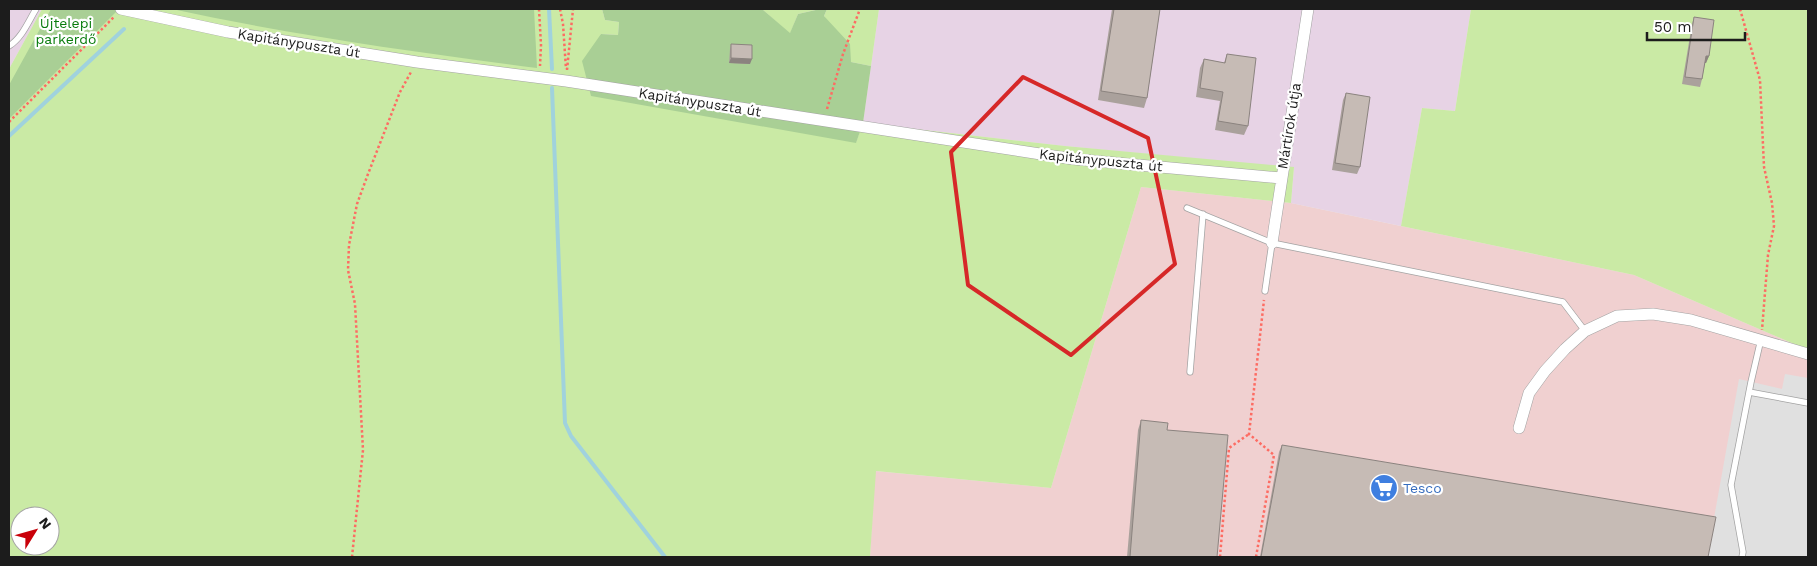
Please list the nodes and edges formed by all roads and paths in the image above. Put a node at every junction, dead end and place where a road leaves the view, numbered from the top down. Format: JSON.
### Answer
{"nodes":[{"id":1,"x":36,"y":9,"type":"edge"},
{"id":2,"x":122,"y":9,"type":"edge"},
{"id":3,"x":539,"y":9,"type":"edge"},
{"id":4,"x":560,"y":9,"type":"edge"},
{"id":5,"x":573,"y":9,"type":"edge"},
{"id":6,"x":860,"y":9,"type":"edge"},
{"id":7,"x":1308,"y":9,"type":"edge"},
{"id":8,"x":1740,"y":9,"type":"edge"},
{"id":9,"x":9,"y":46,"type":"edge"},
{"id":10,"x":418,"y":62,"type":"junction"},
{"id":11,"x":539,"y":78,"type":"junction"},
{"id":12,"x":566,"y":81,"type":"junction"},
{"id":13,"x":823,"y":121,"type":"junction"},
{"id":14,"x":9,"y":122,"type":"edge"},
{"id":15,"x":1281,"y":178,"type":"junction"},
{"id":16,"x":1187,"y":208,"type":"dead end"},
{"id":17,"x":1203,"y":214,"type":"junction"},
{"id":18,"x":1272,"y":243,"type":"junction"},
{"id":19,"x":1265,"y":291,"type":"joint"},
{"id":20,"x":1585,"y":331,"type":"junction"},
{"id":21,"x":1761,"y":339,"type":"junction"},
{"id":22,"x":1808,"y":354,"type":"edge"},
{"id":23,"x":1190,"y":372,"type":"dead end"},
{"id":24,"x":1749,"y":392,"type":"junction"},
{"id":25,"x":1808,"y":403,"type":"edge"},
{"id":26,"x":1519,"y":428,"type":"dead end"},
{"id":27,"x":1249,"y":434,"type":"junction"},
{"id":28,"x":352,"y":557,"type":"edge"},
{"id":29,"x":1220,"y":557,"type":"edge"},
{"id":30,"x":1256,"y":557,"type":"edge"},
{"id":31,"x":1742,"y":557,"type":"edge"}],
"edges":[{"from":1,"to":9,"type":"lane"},
{"from":2,"to":10,"type":"street","name":"Kapitánypuszta út"},
{"from":2,"to":14,"type":"path"},
{"from":3,"to":11,"type":"path"},
{"from":4,"to":12,"type":"path"},
{"from":5,"to":12,"type":"path"},
{"from":6,"to":13,"type":"path"},
{"from":7,"to":15,"type":"street","name":"Mártírok útja"},
{"from":8,"to":21,"type":"path"},
{"from":10,"to":11,"type":"street","name":"Kapitánypuszta út"},
{"from":10,"to":28,"type":"path"},
{"from":11,"to":12,"type":"street","name":"Kapitánypuszta út"},
{"from":12,"to":13,"type":"street","name":"Kapitánypuszta út"},
{"from":13,"to":15,"type":"street","name":"Kapitánypuszta út"},
{"from":15,"to":18,"type":"street","name":"Mártírok útja"},
{"from":16,"to":17,"type":"lane"},
{"from":17,"to":18,"type":"lane"},
{"from":17,"to":23,"type":"lane"},
{"from":18,"to":19,"type":"lane"},
{"from":18,"to":20,"type":"lane"},
{"from":19,"to":27,"type":"path"},
{"from":20,"to":21,"type":"street"},
{"from":20,"to":26,"type":"street"},
{"from":21,"to":22,"type":"street"},
{"from":21,"to":24,"type":"lane"},
{"from":24,"to":25,"type":"lane"},
{"from":24,"to":31,"type":"lane"},
{"from":27,"to":29,"type":"path"},
{"from":27,"to":30,"type":"path"}]}
